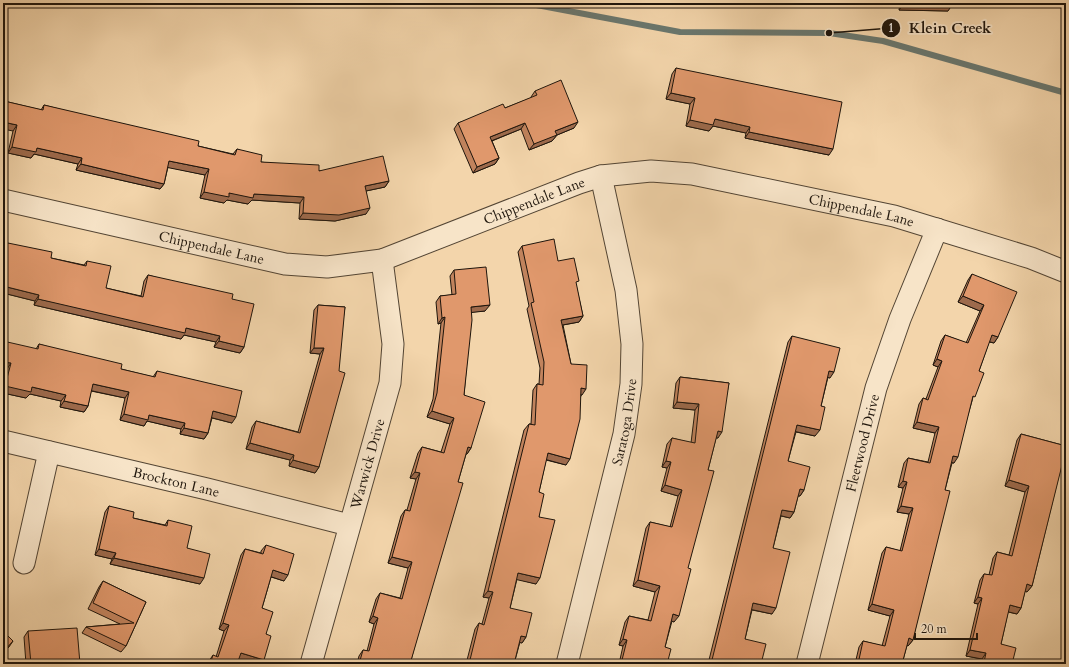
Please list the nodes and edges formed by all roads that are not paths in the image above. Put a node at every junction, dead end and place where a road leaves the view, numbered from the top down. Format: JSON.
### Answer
{"nodes":[{"id":1,"x":601,"y":176,"type":"junction"},
{"id":2,"x":3,"y":200,"type":"edge"},
{"id":3,"x":937,"y":228,"type":"junction"},
{"id":4,"x":382,"y":260,"type":"junction"},
{"id":5,"x":1066,"y":272,"type":"edge"},
{"id":6,"x":3,"y":441,"type":"edge"},
{"id":7,"x":50,"y":452,"type":"junction"},
{"id":8,"x":349,"y":525,"type":"junction"},
{"id":9,"x":24,"y":563,"type":"dead end"},
{"id":10,"x":311,"y":664,"type":"edge"},
{"id":11,"x":568,"y":664,"type":"edge"},
{"id":12,"x":807,"y":664,"type":"edge"}],
"edges":[{"from":1,"to":3,"type":"street","name":"Chippendale Lane"},
{"from":1,"to":4,"type":"street","name":"Chippendale Lane"},
{"from":1,"to":11,"type":"street","name":"Saratoga Drive"},
{"from":2,"to":4,"type":"street","name":"Chippendale Lane"},
{"from":3,"to":5,"type":"street","name":"Chippendale Lane"},
{"from":3,"to":12,"type":"street","name":"Fleetwood Drive"},
{"from":4,"to":8,"type":"street","name":"Warwick Drive"},
{"from":6,"to":7,"type":"street","name":"Brockton Lane"},
{"from":7,"to":8,"type":"street","name":"Brockton Lane"},
{"from":7,"to":9,"type":"street"},
{"from":8,"to":10,"type":"street","name":"Warwick Drive"}]}
